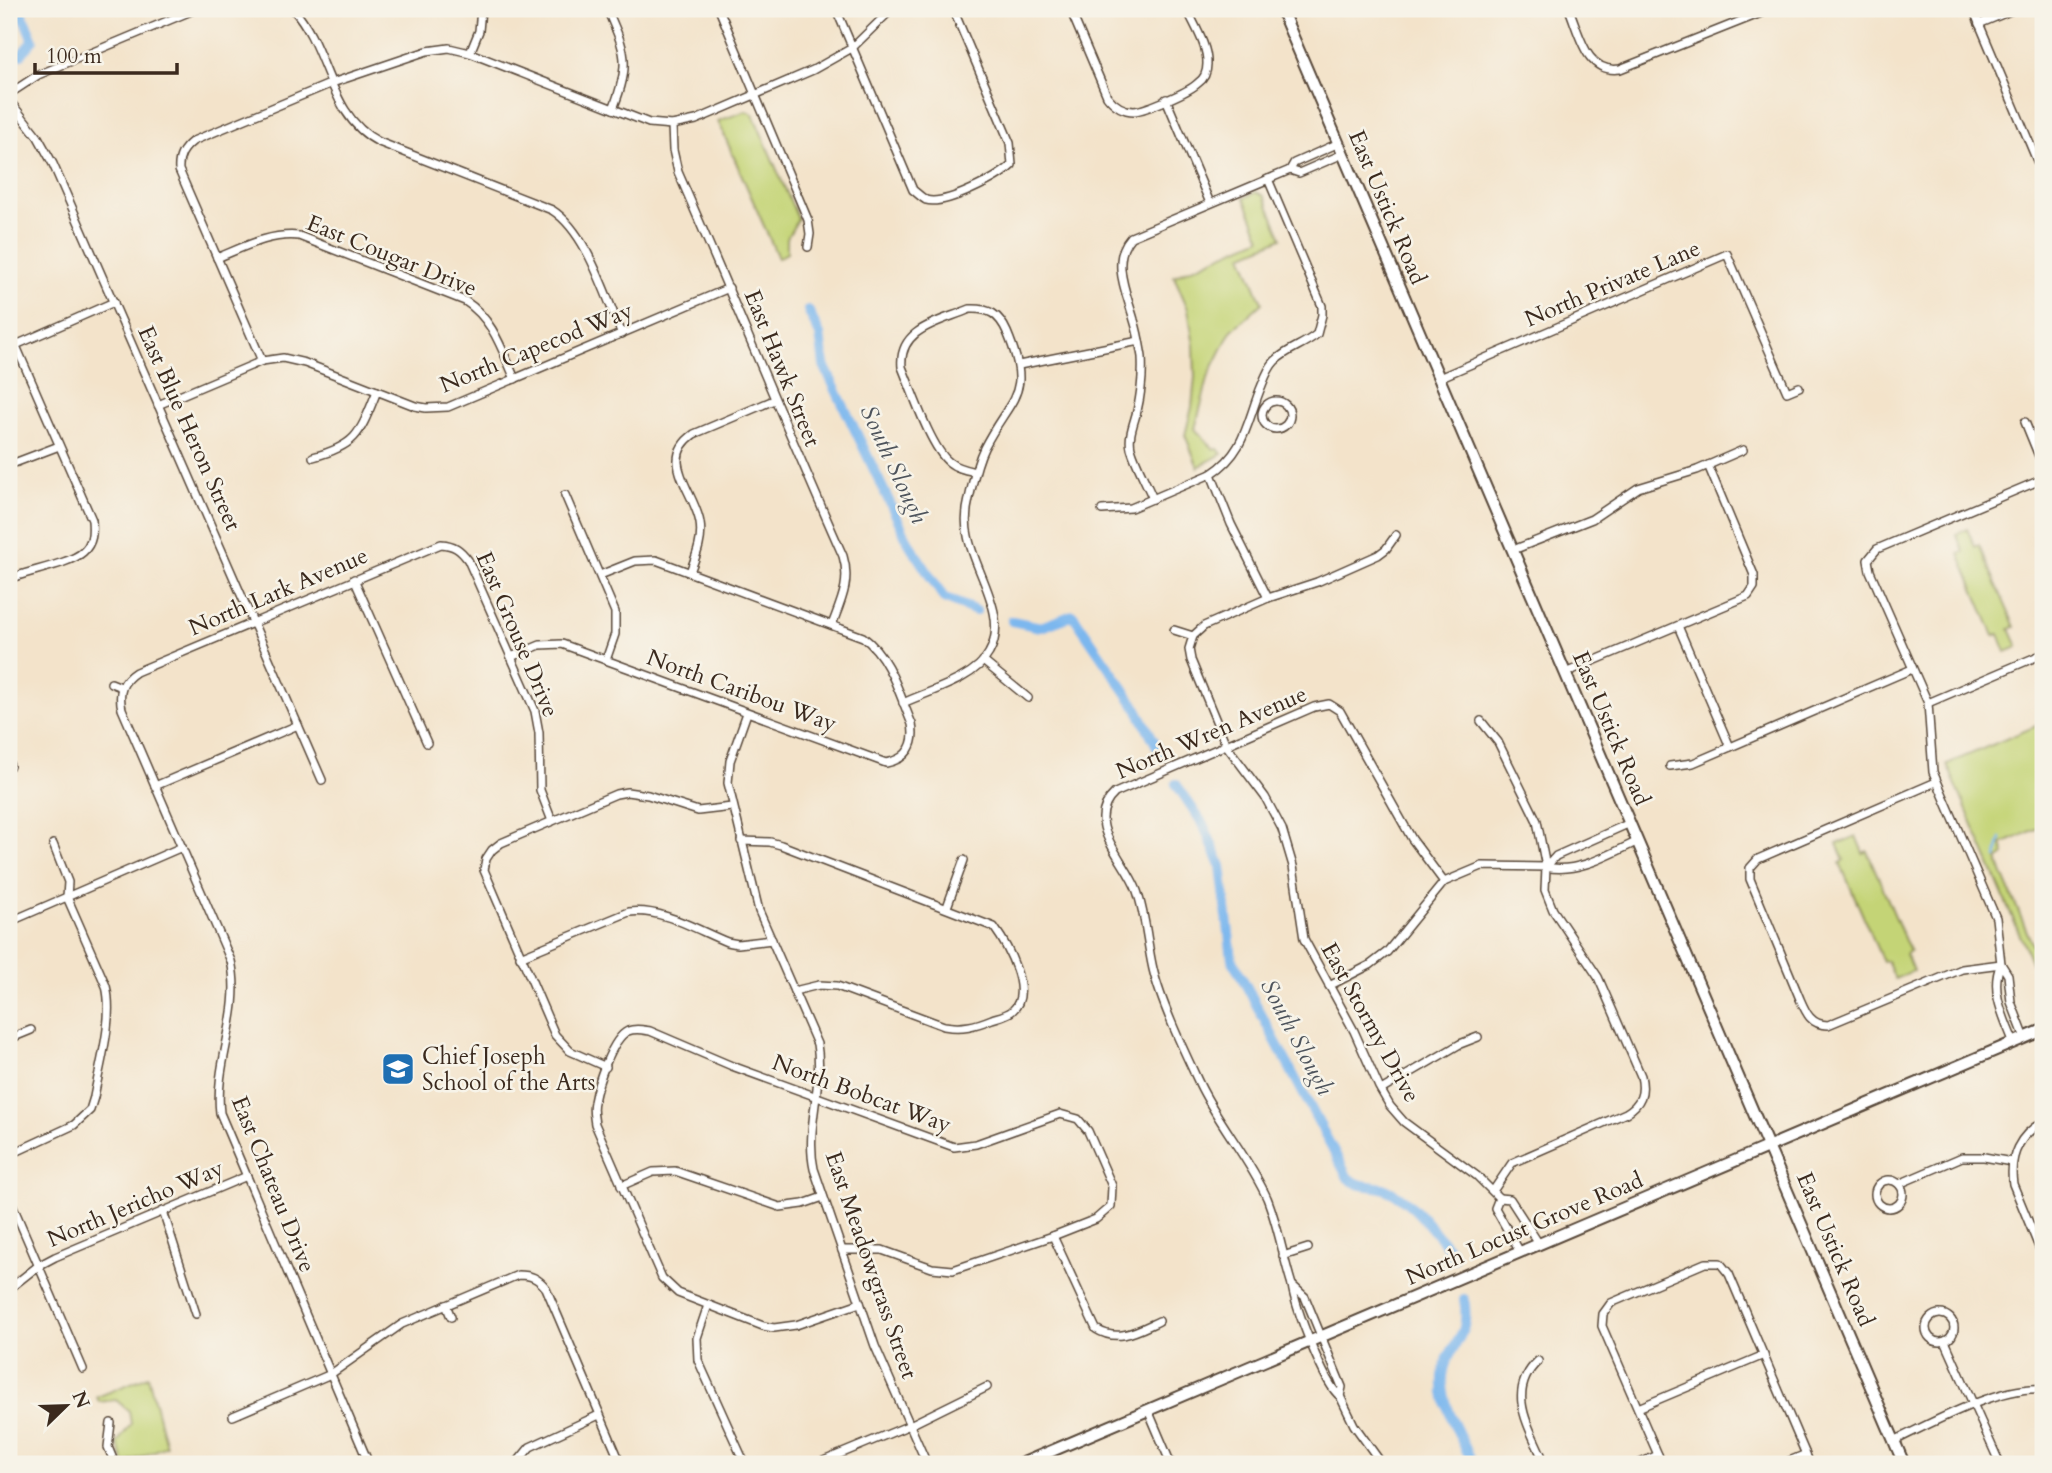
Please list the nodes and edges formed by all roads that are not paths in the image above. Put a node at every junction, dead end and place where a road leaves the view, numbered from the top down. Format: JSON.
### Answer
{"nodes":[{"id":1,"x":196,"y":9,"type":"edge"},
{"id":2,"x":293,"y":9,"type":"edge"},
{"id":3,"x":481,"y":9,"type":"edge"},
{"id":4,"x":607,"y":9,"type":"edge"},
{"id":5,"x":719,"y":9,"type":"edge"},
{"id":6,"x":836,"y":9,"type":"edge"},
{"id":7,"x":892,"y":9,"type":"edge"},
{"id":8,"x":953,"y":9,"type":"edge"},
{"id":9,"x":1070,"y":9,"type":"edge"},
{"id":10,"x":1187,"y":9,"type":"edge"},
{"id":11,"x":1281,"y":9,"type":"edge"},
{"id":12,"x":1569,"y":9,"type":"edge"},
{"id":13,"x":1771,"y":9,"type":"edge"},
{"id":14,"x":1973,"y":9,"type":"edge"},
{"id":15,"x":2015,"y":9,"type":"edge"},
{"id":16,"x":1979,"y":24,"type":"junction"},
{"id":17,"x":852,"y":48,"type":"junction"},
{"id":18,"x":470,"y":53,"type":"junction"},
{"id":19,"x":332,"y":83,"type":"junction"},
{"id":20,"x":9,"y":93,"type":"edge"},
{"id":21,"x":756,"y":96,"type":"junction"},
{"id":22,"x":1166,"y":99,"type":"junction"},
{"id":23,"x":9,"y":100,"type":"edge"},
{"id":24,"x":613,"y":109,"type":"junction"},
{"id":25,"x":672,"y":125,"type":"junction"},
{"id":26,"x":1341,"y":149,"type":"junction"},
{"id":27,"x":1290,"y":170,"type":"junction"},
{"id":28,"x":2043,"y":175,"type":"edge"},
{"id":29,"x":1268,"y":179,"type":"junction"},
{"id":30,"x":1210,"y":203,"type":"junction"},
{"id":31,"x":808,"y":247,"type":"dead end"},
{"id":32,"x":217,"y":258,"type":"junction"},
{"id":33,"x":729,"y":288,"type":"junction"},
{"id":34,"x":114,"y":302,"type":"junction"},
{"id":35,"x":9,"y":330,"type":"edge"},
{"id":36,"x":622,"y":334,"type":"junction"},
{"id":37,"x":1139,"y":341,"type":"junction"},
{"id":38,"x":12,"y":347,"type":"edge"},
{"id":39,"x":262,"y":361,"type":"junction"},
{"id":40,"x":1019,"y":365,"type":"junction"},
{"id":41,"x":1439,"y":378,"type":"junction"},
{"id":42,"x":515,"y":379,"type":"junction"},
{"id":43,"x":1798,"y":387,"type":"dead end"},
{"id":44,"x":377,"y":391,"type":"junction"},
{"id":45,"x":774,"y":400,"type":"junction"},
{"id":46,"x":158,"y":405,"type":"junction"},
{"id":47,"x":1254,"y":406,"type":"junction"},
{"id":48,"x":1263,"y":409,"type":"junction"},
{"id":49,"x":2025,"y":422,"type":"dead end"},
{"id":50,"x":59,"y":446,"type":"junction"},
{"id":51,"x":1743,"y":450,"type":"dead end"},
{"id":52,"x":313,"y":457,"type":"dead end"},
{"id":53,"x":9,"y":465,"type":"edge"},
{"id":54,"x":1708,"y":466,"type":"junction"},
{"id":55,"x":2043,"y":466,"type":"edge"},
{"id":56,"x":975,"y":472,"type":"junction"},
{"id":57,"x":1211,"y":474,"type":"junction"},
{"id":58,"x":2043,"y":479,"type":"edge"},
{"id":59,"x":565,"y":495,"type":"dead end"},
{"id":60,"x":1153,"y":499,"type":"junction"},
{"id":61,"x":1102,"y":510,"type":"dead end"},
{"id":62,"x":1396,"y":535,"type":"dead end"},
{"id":63,"x":456,"y":547,"type":"joint"},
{"id":64,"x":1513,"y":550,"type":"junction"},
{"id":65,"x":690,"y":572,"type":"junction"},
{"id":66,"x":600,"y":575,"type":"junction"},
{"id":67,"x":9,"y":579,"type":"edge"},
{"id":68,"x":354,"y":579,"type":"junction"},
{"id":69,"x":1268,"y":598,"type":"junction"},
{"id":70,"x":253,"y":622,"type":"junction"},
{"id":71,"x":832,"y":625,"type":"junction"},
{"id":72,"x":1678,"y":626,"type":"junction"},
{"id":73,"x":1174,"y":630,"type":"dead end"},
{"id":74,"x":1193,"y":636,"type":"junction"},
{"id":75,"x":2043,"y":654,"type":"edge"},
{"id":76,"x":511,"y":657,"type":"junction"},
{"id":77,"x":606,"y":660,"type":"junction"},
{"id":78,"x":983,"y":661,"type":"junction"},
{"id":79,"x":1912,"y":669,"type":"junction"},
{"id":80,"x":1565,"y":673,"type":"junction"},
{"id":81,"x":111,"y":683,"type":"dead end"},
{"id":82,"x":121,"y":687,"type":"junction"},
{"id":83,"x":1028,"y":698,"type":"dead end"},
{"id":84,"x":903,"y":703,"type":"junction"},
{"id":85,"x":1928,"y":704,"type":"junction"},
{"id":86,"x":747,"y":713,"type":"junction"},
{"id":87,"x":1481,"y":721,"type":"dead end"},
{"id":88,"x":298,"y":725,"type":"junction"},
{"id":89,"x":427,"y":743,"type":"dead end"},
{"id":90,"x":1226,"y":745,"type":"junction"},
{"id":91,"x":1730,"y":747,"type":"junction"},
{"id":92,"x":1670,"y":766,"type":"dead end"},
{"id":93,"x":322,"y":780,"type":"dead end"},
{"id":94,"x":1936,"y":782,"type":"junction"},
{"id":95,"x":155,"y":786,"type":"junction"},
{"id":96,"x":733,"y":807,"type":"junction"},
{"id":97,"x":552,"y":821,"type":"junction"},
{"id":98,"x":1630,"y":823,"type":"junction"},
{"id":99,"x":741,"y":841,"type":"junction"},
{"id":100,"x":1638,"y":841,"type":"junction"},
{"id":101,"x":53,"y":844,"type":"dead end"},
{"id":102,"x":182,"y":847,"type":"junction"},
{"id":103,"x":964,"y":860,"type":"dead end"},
{"id":104,"x":1546,"y":867,"type":"junction"},
{"id":105,"x":1444,"y":882,"type":"junction"},
{"id":106,"x":67,"y":897,"type":"junction"},
{"id":107,"x":947,"y":907,"type":"junction"},
{"id":108,"x":9,"y":922,"type":"edge"},
{"id":109,"x":772,"y":940,"type":"junction"},
{"id":110,"x":520,"y":957,"type":"junction"},
{"id":111,"x":2001,"y":964,"type":"junction"},
{"id":112,"x":1329,"y":986,"type":"junction"},
{"id":113,"x":794,"y":991,"type":"junction"},
{"id":114,"x":31,"y":1030,"type":"dead end"},
{"id":115,"x":2043,"y":1030,"type":"edge"},
{"id":116,"x":1478,"y":1037,"type":"dead end"},
{"id":117,"x":2025,"y":1038,"type":"junction"},
{"id":118,"x":9,"y":1039,"type":"edge"},
{"id":119,"x":2014,"y":1042,"type":"junction"},
{"id":120,"x":606,"y":1067,"type":"junction"},
{"id":121,"x":1381,"y":1090,"type":"junction"},
{"id":122,"x":816,"y":1097,"type":"junction"},
{"id":123,"x":2043,"y":1122,"type":"edge"},
{"id":124,"x":1769,"y":1148,"type":"junction"},
{"id":125,"x":9,"y":1155,"type":"edge"},
{"id":126,"x":2012,"y":1162,"type":"junction"},
{"id":127,"x":247,"y":1176,"type":"junction"},
{"id":128,"x":1899,"y":1184,"type":"junction"},
{"id":129,"x":621,"y":1186,"type":"junction"},
{"id":130,"x":1493,"y":1192,"type":"junction"},
{"id":131,"x":9,"y":1197,"type":"edge"},
{"id":132,"x":823,"y":1197,"type":"junction"},
{"id":133,"x":1499,"y":1198,"type":"junction"},
{"id":134,"x":163,"y":1211,"type":"junction"},
{"id":135,"x":1053,"y":1236,"type":"junction"},
{"id":136,"x":1539,"y":1244,"type":"junction"},
{"id":137,"x":1308,"y":1248,"type":"dead end"},
{"id":138,"x":842,"y":1250,"type":"junction"},
{"id":139,"x":1520,"y":1252,"type":"junction"},
{"id":140,"x":1283,"y":1256,"type":"junction"},
{"id":141,"x":2043,"y":1257,"type":"edge"},
{"id":142,"x":38,"y":1266,"type":"junction"},
{"id":143,"x":9,"y":1289,"type":"edge"},
{"id":144,"x":860,"y":1303,"type":"junction"},
{"id":145,"x":446,"y":1305,"type":"junction"},
{"id":146,"x":708,"y":1305,"type":"junction"},
{"id":147,"x":196,"y":1314,"type":"dead end"},
{"id":148,"x":451,"y":1317,"type":"dead end"},
{"id":149,"x":1159,"y":1321,"type":"dead end"},
{"id":150,"x":1316,"y":1338,"type":"junction"},
{"id":151,"x":1945,"y":1341,"type":"junction"},
{"id":152,"x":1764,"y":1355,"type":"junction"},
{"id":153,"x":1538,"y":1361,"type":"dead end"},
{"id":154,"x":83,"y":1369,"type":"dead end"},
{"id":155,"x":331,"y":1374,"type":"junction"},
{"id":156,"x":987,"y":1387,"type":"dead end"},
{"id":157,"x":2043,"y":1388,"type":"edge"},
{"id":158,"x":1975,"y":1405,"type":"junction"},
{"id":159,"x":1638,"y":1408,"type":"junction"},
{"id":160,"x":1148,"y":1410,"type":"junction"},
{"id":161,"x":599,"y":1415,"type":"junction"},
{"id":162,"x":233,"y":1416,"type":"dead end"},
{"id":163,"x":111,"y":1423,"type":"dead end"},
{"id":164,"x":910,"y":1424,"type":"junction"},
{"id":165,"x":1894,"y":1441,"type":"junction"},
{"id":166,"x":1806,"y":1454,"type":"junction"},
{"id":167,"x":1658,"y":1455,"type":"junction"},
{"id":168,"x":115,"y":1464,"type":"edge"},
{"id":169,"x":369,"y":1464,"type":"edge"},
{"id":170,"x":516,"y":1464,"type":"edge"},
{"id":171,"x":621,"y":1464,"type":"edge"},
{"id":172,"x":745,"y":1464,"type":"edge"},
{"id":173,"x":816,"y":1464,"type":"edge"},
{"id":174,"x":928,"y":1464,"type":"edge"},
{"id":175,"x":1021,"y":1464,"type":"edge"},
{"id":176,"x":1171,"y":1464,"type":"edge"},
{"id":177,"x":1382,"y":1464,"type":"edge"},
{"id":178,"x":1545,"y":1464,"type":"edge"},
{"id":179,"x":1638,"y":1464,"type":"edge"},
{"id":180,"x":1662,"y":1464,"type":"edge"},
{"id":181,"x":1782,"y":1464,"type":"edge"},
{"id":182,"x":1810,"y":1464,"type":"edge"},
{"id":183,"x":1904,"y":1464,"type":"edge"},
{"id":184,"x":2000,"y":1464,"type":"edge"}],
"edges":[{"from":1,"to":20,"type":"street"},
{"from":2,"to":19,"type":"street"},
{"from":3,"to":18,"type":"street"},
{"from":4,"to":24,"type":"street"},
{"from":5,"to":21,"type":"street"},
{"from":6,"to":17,"type":"street"},
{"from":7,"to":17,"type":"street"},
{"from":8,"to":17,"type":"street"},
{"from":9,"to":22,"type":"street"},
{"from":10,"to":22,"type":"street"},
{"from":11,"to":26,"type":"main road","name":"East Ustick Road"},
{"from":12,"to":13,"type":"street"},
{"from":14,"to":16,"type":"street"},
{"from":15,"to":16,"type":"street"},
{"from":16,"to":28,"type":"street"},
{"from":17,"to":21,"type":"street"},
{"from":18,"to":19,"type":"street"},
{"from":18,"to":24,"type":"street"},
{"from":19,"to":32,"type":"street"},
{"from":19,"to":36,"type":"street"},
{"from":21,"to":25,"type":"street"},
{"from":21,"to":31,"type":"street"},
{"from":22,"to":30,"type":"street"},
{"from":23,"to":34,"type":"street","name":"East Blue Heron Street"},
{"from":24,"to":25,"type":"street"},
{"from":25,"to":33,"type":"street","name":"East Hawk Street"},
{"from":26,"to":27,"type":"street"},
{"from":26,"to":27,"type":"street"},
{"from":26,"to":41,"type":"main road","name":"East Ustick Road"},
{"from":27,"to":29,"type":"street"},
{"from":29,"to":30,"type":"street"},
{"from":29,"to":47,"type":"street"},
{"from":30,"to":37,"type":"street"},
{"from":32,"to":39,"type":"street"},
{"from":32,"to":42,"type":"street","name":"East Cougar Drive"},
{"from":33,"to":36,"type":"street","name":"North Capecod Way"},
{"from":33,"to":45,"type":"street","name":"East Hawk Street"},
{"from":34,"to":38,"type":"street"},
{"from":34,"to":46,"type":"street","name":"East Blue Heron Street"},
{"from":35,"to":38,"type":"street"},
{"from":36,"to":42,"type":"street","name":"North Capecod Way"},
{"from":37,"to":40,"type":"street"},
{"from":37,"to":60,"type":"street"},
{"from":38,"to":50,"type":"street"},
{"from":39,"to":44,"type":"street","name":"North Capecod Way"},
{"from":39,"to":46,"type":"street","name":"North Capecod Way"},
{"from":40,"to":56,"type":"street"},
{"from":40,"to":56,"type":"street"},
{"from":41,"to":43,"type":"street","name":"North Private Lane"},
{"from":41,"to":64,"type":"main road","name":"East Ustick Road"},
{"from":42,"to":44,"type":"street","name":"North Capecod Way"},
{"from":44,"to":52,"type":"street"},
{"from":45,"to":65,"type":"street"},
{"from":45,"to":71,"type":"street","name":"East Hawk Street"},
{"from":46,"to":70,"type":"street","name":"East Blue Heron Street"},
{"from":47,"to":48,"type":"street"},
{"from":47,"to":57,"type":"street"},
{"from":48,"to":48,"type":"street"},
{"from":49,"to":55,"type":"street"},
{"from":50,"to":53,"type":"street"},
{"from":50,"to":67,"type":"street"},
{"from":51,"to":54,"type":"street"},
{"from":54,"to":64,"type":"street"},
{"from":54,"to":72,"type":"street"},
{"from":56,"to":78,"type":"street"},
{"from":57,"to":60,"type":"street"},
{"from":57,"to":69,"type":"street"},
{"from":58,"to":79,"type":"street"},
{"from":59,"to":66,"type":"street"},
{"from":60,"to":61,"type":"street"},
{"from":62,"to":69,"type":"street"},
{"from":63,"to":68,"type":"street","name":"North Lark Avenue"},
{"from":63,"to":76,"type":"street","name":"East Grouse Drive"},
{"from":64,"to":80,"type":"main road","name":"East Ustick Road"},
{"from":65,"to":66,"type":"street"},
{"from":65,"to":71,"type":"street"},
{"from":66,"to":77,"type":"street"},
{"from":68,"to":70,"type":"street","name":"North Lark Avenue"},
{"from":68,"to":89,"type":"street"},
{"from":69,"to":74,"type":"street"},
{"from":70,"to":82,"type":"street","name":"North Lark Avenue"},
{"from":70,"to":88,"type":"street","name":"East Blue Heron Street"},
{"from":71,"to":84,"type":"street"},
{"from":72,"to":80,"type":"street"},
{"from":72,"to":91,"type":"street"},
{"from":73,"to":74,"type":"street"},
{"from":74,"to":90,"type":"street","name":"East Stormy Drive"},
{"from":75,"to":85,"type":"street"},
{"from":76,"to":77,"type":"street","name":"North Caribou Way"},
{"from":76,"to":97,"type":"street","name":"East Grouse Drive"},
{"from":77,"to":86,"type":"street","name":"North Caribou Way"},
{"from":78,"to":83,"type":"street"},
{"from":78,"to":84,"type":"street"},
{"from":79,"to":85,"type":"street"},
{"from":79,"to":91,"type":"street"},
{"from":80,"to":98,"type":"main road","name":"East Ustick Road"},
{"from":81,"to":82,"type":"street"},
{"from":82,"to":95,"type":"street","name":"East Chateau Drive"},
{"from":84,"to":86,"type":"street","name":"North Caribou Way"},
{"from":85,"to":94,"type":"street"},
{"from":86,"to":96,"type":"street","name":"East Meadowgrass Street"},
{"from":87,"to":104,"type":"street"},
{"from":88,"to":93,"type":"street","name":"East Blue Heron Street"},
{"from":88,"to":95,"type":"street"},
{"from":90,"to":105,"type":"street","name":"North Wren Avenue"},
{"from":90,"to":112,"type":"street","name":"East Stormy Drive"},
{"from":90,"to":140,"type":"street","name":"North Wren Avenue"},
{"from":91,"to":92,"type":"street"},
{"from":94,"to":111,"type":"street"},
{"from":94,"to":111,"type":"street"},
{"from":95,"to":102,"type":"street","name":"East Chateau Drive"},
{"from":96,"to":97,"type":"street"},
{"from":96,"to":99,"type":"street","name":"East Meadowgrass Street"},
{"from":97,"to":110,"type":"street"},
{"from":98,"to":100,"type":"main road","name":"East Ustick Road"},
{"from":98,"to":104,"type":"street"},
{"from":99,"to":107,"type":"street"},
{"from":99,"to":109,"type":"street","name":"East Meadowgrass Street"},
{"from":100,"to":104,"type":"street"},
{"from":100,"to":124,"type":"main road","name":"East Ustick Road"},
{"from":101,"to":106,"type":"street"},
{"from":102,"to":106,"type":"street"},
{"from":102,"to":127,"type":"street","name":"East Chateau Drive"},
{"from":103,"to":107,"type":"street"},
{"from":104,"to":105,"type":"street"},
{"from":104,"to":130,"type":"street"},
{"from":105,"to":112,"type":"street"},
{"from":106,"to":108,"type":"street"},
{"from":106,"to":125,"type":"street"},
{"from":107,"to":113,"type":"street"},
{"from":109,"to":110,"type":"street"},
{"from":109,"to":113,"type":"street","name":"East Meadowgrass Street"},
{"from":110,"to":120,"type":"street"},
{"from":111,"to":117,"type":"street"},
{"from":111,"to":119,"type":"street"},
{"from":112,"to":121,"type":"street","name":"East Stormy Drive"},
{"from":113,"to":122,"type":"street","name":"East Meadowgrass Street"},
{"from":114,"to":118,"type":"street"},
{"from":115,"to":117,"type":"main road","name":"North Locust Grove Road"},
{"from":116,"to":121,"type":"street"},
{"from":117,"to":119,"type":"main road","name":"North Locust Grove Road"},
{"from":119,"to":124,"type":"main road","name":"North Locust Grove Road"},
{"from":120,"to":122,"type":"street","name":"North Bobcat Way"},
{"from":120,"to":129,"type":"street","name":"North Bobcat Way"},
{"from":121,"to":130,"type":"street","name":"East Stormy Drive"},
{"from":122,"to":132,"type":"street","name":"East Meadowgrass Street"},
{"from":122,"to":135,"type":"street","name":"North Bobcat Way"},
{"from":123,"to":126,"type":"street"},
{"from":124,"to":136,"type":"main road","name":"North Locust Grove Road"},
{"from":124,"to":165,"type":"main road","name":"East Ustick Road"},
{"from":126,"to":128,"type":"street"},
{"from":126,"to":141,"type":"street"},
{"from":127,"to":134,"type":"street","name":"North Jericho Way"},
{"from":127,"to":155,"type":"street","name":"East Chateau Drive"},
{"from":128,"to":128,"type":"street"},
{"from":129,"to":132,"type":"street"},
{"from":129,"to":146,"type":"street","name":"North Bobcat Way"},
{"from":130,"to":133,"type":"street","name":"East Stormy Drive"},
{"from":131,"to":142,"type":"street"},
{"from":132,"to":138,"type":"street","name":"East Meadowgrass Street"},
{"from":133,"to":136,"type":"street","name":"East Stormy Drive"},
{"from":133,"to":139,"type":"street"},
{"from":134,"to":142,"type":"street","name":"North Jericho Way"},
{"from":134,"to":147,"type":"street"},
{"from":135,"to":138,"type":"street"},
{"from":135,"to":149,"type":"street"},
{"from":136,"to":139,"type":"main road","name":"North Locust Grove Road"},
{"from":137,"to":140,"type":"street"},
{"from":138,"to":144,"type":"street","name":"East Meadowgrass Street"},
{"from":139,"to":150,"type":"main road","name":"North Locust Grove Road"},
{"from":140,"to":150,"type":"street"},
{"from":142,"to":143,"type":"street","name":"North Jericho Way"},
{"from":142,"to":154,"type":"street"},
{"from":144,"to":146,"type":"street","name":"North Bobcat Way"},
{"from":144,"to":164,"type":"street","name":"East Meadowgrass Street"},
{"from":145,"to":148,"type":"street"},
{"from":145,"to":155,"type":"street"},
{"from":145,"to":161,"type":"street"},
{"from":146,"to":172,"type":"street"},
{"from":150,"to":160,"type":"main road","name":"North Locust Grove Road"},
{"from":150,"to":177,"type":"street"},
{"from":151,"to":151,"type":"street"},
{"from":151,"to":158,"type":"street"},
{"from":152,"to":159,"type":"street"},
{"from":152,"to":159,"type":"street"},
{"from":152,"to":166,"type":"street"},
{"from":153,"to":178,"type":"street"},
{"from":155,"to":162,"type":"street"},
{"from":155,"to":169,"type":"street","name":"East Chateau Drive"},
{"from":156,"to":164,"type":"street"},
{"from":157,"to":158,"type":"street"},
{"from":158,"to":165,"type":"street"},
{"from":158,"to":184,"type":"street"},
{"from":159,"to":167,"type":"street"},
{"from":160,"to":175,"type":"main road","name":"North Locust Grove Road"},
{"from":160,"to":176,"type":"street"},
{"from":161,"to":170,"type":"street"},
{"from":161,"to":171,"type":"street"},
{"from":163,"to":168,"type":"street"},
{"from":164,"to":173,"type":"street"},
{"from":164,"to":174,"type":"street","name":"East Meadowgrass Street"},
{"from":165,"to":183,"type":"main road","name":"East Ustick Road"},
{"from":166,"to":181,"type":"street"},
{"from":166,"to":182,"type":"street"},
{"from":167,"to":179,"type":"street"},
{"from":167,"to":180,"type":"street"}]}
